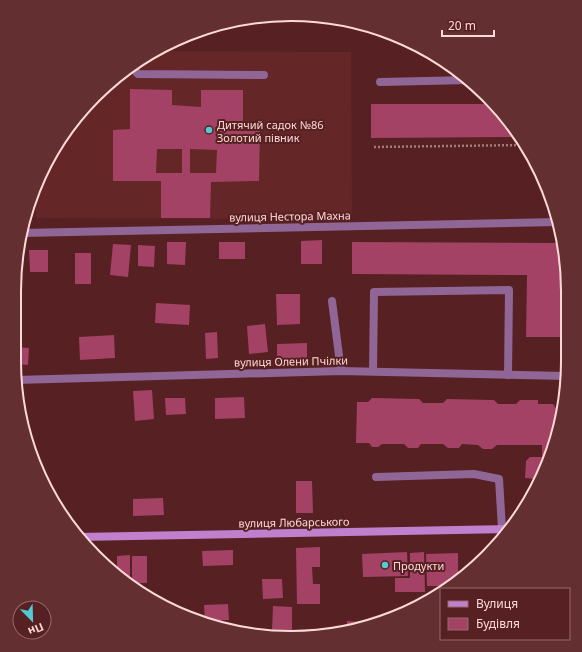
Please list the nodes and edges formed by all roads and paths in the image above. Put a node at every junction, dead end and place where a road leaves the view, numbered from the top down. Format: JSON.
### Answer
{"nodes":[{"id":1,"x":135,"y":71,"type":"edge"},
{"id":2,"x":264,"y":74,"type":"dead end"},
{"id":3,"x":459,"y":80,"type":"edge"},
{"id":4,"x":380,"y":82,"type":"dead end"},
{"id":5,"x":518,"y":145,"type":"edge"},
{"id":6,"x":374,"y":147,"type":"dead end"},
{"id":7,"x":552,"y":222,"type":"edge"},
{"id":8,"x":27,"y":232,"type":"edge"},
{"id":9,"x":332,"y":301,"type":"dead end"},
{"id":10,"x":341,"y":371,"type":"junction"},
{"id":11,"x":373,"y":371,"type":"junction"},
{"id":12,"x":508,"y":375,"type":"junction"},
{"id":13,"x":560,"y":376,"type":"edge"},
{"id":14,"x":22,"y":380,"type":"edge"},
{"id":15,"x":376,"y":477,"type":"dead end"},
{"id":16,"x":506,"y":523,"type":"edge"},
{"id":17,"x":502,"y":529,"type":"edge"},
{"id":18,"x":86,"y":537,"type":"edge"}],
"edges":[{"from":1,"to":2,"type":"street"},
{"from":3,"to":4,"type":"street"},
{"from":5,"to":6,"type":"path"},
{"from":7,"to":8,"type":"street","name":"вулиця Нестора Махна"},
{"from":9,"to":10,"type":"street"},
{"from":10,"to":11,"type":"street","name":"вулиця Олени Пчілки"},
{"from":10,"to":14,"type":"street","name":"вулиця Олени Пчілки"},
{"from":11,"to":12,"type":"street","name":"вулиця Олени Пчілки"},
{"from":11,"to":12,"type":"street"},
{"from":12,"to":13,"type":"street","name":"вулиця Олени Пчілки"},
{"from":15,"to":16,"type":"street"},
{"from":17,"to":18,"type":"main road","name":"вулиця Любарського"}]}
